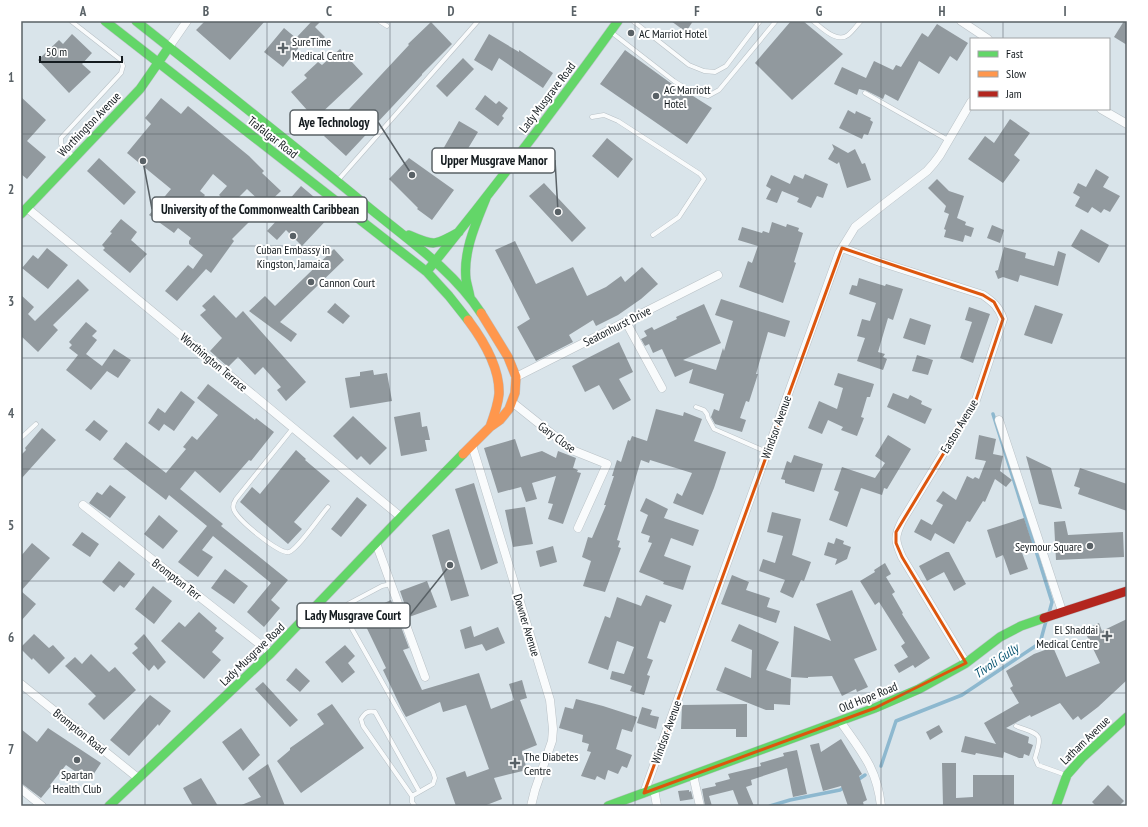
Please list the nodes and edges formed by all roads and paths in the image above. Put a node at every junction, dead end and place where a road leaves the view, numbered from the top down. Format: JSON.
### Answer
{"nodes":[{"id":1,"x":71,"y":21,"type":"edge"},
{"id":2,"x":105,"y":21,"type":"edge"},
{"id":3,"x":136,"y":21,"type":"edge"},
{"id":4,"x":187,"y":21,"type":"edge"},
{"id":5,"x":379,"y":21,"type":"edge"},
{"id":6,"x":478,"y":21,"type":"edge"},
{"id":7,"x":618,"y":21,"type":"edge"},
{"id":8,"x":633,"y":21,"type":"edge"},
{"id":9,"x":760,"y":21,"type":"edge"},
{"id":10,"x":776,"y":21,"type":"edge"},
{"id":11,"x":813,"y":21,"type":"edge"},
{"id":12,"x":861,"y":21,"type":"edge"},
{"id":13,"x":961,"y":21,"type":"edge"},
{"id":14,"x":386,"y":26,"type":"dead end"},
{"id":15,"x":610,"y":31,"type":"junction"},
{"id":16,"x":986,"y":38,"type":"edge"},
{"id":17,"x":169,"y":46,"type":"junction"},
{"id":18,"x":158,"y":63,"type":"junction"},
{"id":19,"x":865,"y":93,"type":"dead end"},
{"id":20,"x":970,"y":104,"type":"edge"},
{"id":21,"x":1103,"y":110,"type":"edge"},
{"id":22,"x":592,"y":117,"type":"dead end"},
{"id":23,"x":1127,"y":124,"type":"edge"},
{"id":24,"x":949,"y":140,"type":"junction"},
{"id":25,"x":75,"y":157,"type":"junction"},
{"id":26,"x":337,"y":181,"type":"junction"},
{"id":27,"x":486,"y":198,"type":"junction"},
{"id":28,"x":24,"y":211,"type":"edge"},
{"id":29,"x":388,"y":223,"type":"junction"},
{"id":30,"x":459,"y":232,"type":"junction"},
{"id":31,"x":653,"y":236,"type":"dead end"},
{"id":32,"x":842,"y":248,"type":"junction"},
{"id":33,"x":435,"y":262,"type":"junction"},
{"id":34,"x":427,"y":272,"type":"junction"},
{"id":35,"x":718,"y":274,"type":"dead end"},
{"id":36,"x":471,"y":298,"type":"junction"},
{"id":37,"x":626,"y":322,"type":"junction"},
{"id":38,"x":516,"y":377,"type":"junction"},
{"id":39,"x":662,"y":388,"type":"dead end"},
{"id":40,"x":512,"y":402,"type":"junction"},
{"id":41,"x":696,"y":407,"type":"dead end"},
{"id":42,"x":999,"y":420,"type":"dead end"},
{"id":43,"x":36,"y":424,"type":"dead end"},
{"id":44,"x":490,"y":427,"type":"junction"},
{"id":45,"x":293,"y":428,"type":"junction"},
{"id":46,"x":21,"y":438,"type":"edge"},
{"id":47,"x":472,"y":445,"type":"junction"},
{"id":48,"x":767,"y":452,"type":"junction"},
{"id":49,"x":83,"y":505,"type":"dead end"},
{"id":50,"x":328,"y":507,"type":"dead end"},
{"id":51,"x":401,"y":517,"type":"junction"},
{"id":52,"x":578,"y":528,"type":"dead end"},
{"id":53,"x":376,"y":543,"type":"junction"},
{"id":54,"x":391,"y":583,"type":"junction"},
{"id":55,"x":1127,"y":591,"type":"edge"},
{"id":56,"x":1062,"y":611,"type":"junction"},
{"id":57,"x":271,"y":652,"type":"junction"},
{"id":58,"x":966,"y":663,"type":"junction"},
{"id":59,"x":425,"y":677,"type":"dead end"},
{"id":60,"x":21,"y":684,"type":"edge"},
{"id":61,"x":1127,"y":717,"type":"edge"},
{"id":62,"x":840,"y":721,"type":"junction"},
{"id":63,"x":1016,"y":726,"type":"dead end"},
{"id":64,"x":693,"y":775,"type":"junction"},
{"id":65,"x":1067,"y":775,"type":"junction"},
{"id":66,"x":138,"y":778,"type":"junction"},
{"id":67,"x":654,"y":789,"type":"junction"},
{"id":68,"x":21,"y":790,"type":"edge"},
{"id":69,"x":420,"y":790,"type":"junction"},
{"id":70,"x":644,"y":792,"type":"junction"},
{"id":71,"x":412,"y":796,"type":"junction"},
{"id":72,"x":42,"y":806,"type":"edge"},
{"id":73,"x":109,"y":806,"type":"edge"},
{"id":74,"x":415,"y":806,"type":"edge"},
{"id":75,"x":531,"y":806,"type":"edge"},
{"id":76,"x":608,"y":806,"type":"edge"},
{"id":77,"x":657,"y":806,"type":"edge"},
{"id":78,"x":700,"y":806,"type":"edge"},
{"id":79,"x":881,"y":806,"type":"edge"},
{"id":80,"x":1056,"y":806,"type":"edge"}],
"edges":[{"from":1,"to":25,"type":"lane"},
{"from":2,"to":18,"type":"main road","name":"Trafalgar Road"},
{"from":3,"to":17,"type":"main road","name":"Trafalgar Road"},
{"from":4,"to":17,"type":"street"},
{"from":5,"to":14,"type":"lane"},
{"from":6,"to":26,"type":"lane"},
{"from":7,"to":15,"type":"main road","name":"Lady Musgrave Road"},
{"from":8,"to":9,"type":"lane"},
{"from":10,"to":15,"type":"lane"},
{"from":11,"to":12,"type":"lane"},
{"from":13,"to":16,"type":"street"},
{"from":15,"to":27,"type":"main road","name":"Lady Musgrave Road"},
{"from":17,"to":18,"type":"main road","name":"Worthington Avenue"},
{"from":17,"to":26,"type":"main road","name":"Trafalgar Road"},
{"from":18,"to":25,"type":"main road","name":"Worthington Avenue"},
{"from":18,"to":34,"type":"main road","name":"Trafalgar Road"},
{"from":19,"to":24,"type":"lane"},
{"from":20,"to":24,"type":"street","name":"Windsor Avenue"},
{"from":21,"to":23,"type":"street"},
{"from":22,"to":31,"type":"lane"},
{"from":24,"to":32,"type":"street","name":"Windsor Avenue"},
{"from":25,"to":28,"type":"main road","name":"Worthington Avenue"},
{"from":26,"to":29,"type":"main road","name":"Trafalgar Road"},
{"from":27,"to":30,"type":"main road","name":"Lady Musgrave Road"},
{"from":27,"to":36,"type":"main road"},
{"from":28,"to":45,"type":"street","name":"Worthington Terrace"},
{"from":29,"to":30,"type":"main road"},
{"from":29,"to":33,"type":"main road","name":"Trafalgar Road"},
{"from":30,"to":33,"type":"main road","name":"Lady Musgrave Road"},
{"from":32,"to":48,"type":"street","name":"Windsor Avenue"},
{"from":32,"to":58,"type":"street","name":"Easton Avenue"},
{"from":33,"to":34,"type":"main road","name":"Lady Musgrave Road"},
{"from":33,"to":36,"type":"main road","name":"Lady Musgrave Road"},
{"from":34,"to":44,"type":"main road","name":"Lady Musgrave Road"},
{"from":35,"to":37,"type":"street","name":"Seatonhurst Drive"},
{"from":36,"to":38,"type":"main road","name":"Lady Musgrave Road"},
{"from":37,"to":38,"type":"street","name":"Seatonhurst Drive"},
{"from":37,"to":39,"type":"street"},
{"from":38,"to":40,"type":"main road","name":"Lady Musgrave Road"},
{"from":40,"to":44,"type":"main road","name":"Lady Musgrave Road"},
{"from":40,"to":52,"type":"street","name":"Gary Close"},
{"from":41,"to":48,"type":"lane"},
{"from":42,"to":56,"type":"street"},
{"from":43,"to":46,"type":"lane"},
{"from":44,"to":47,"type":"main road","name":"Lady Musgrave Road"},
{"from":45,"to":50,"type":"lane"},
{"from":45,"to":51,"type":"street","name":"Worthington Terrace"},
{"from":47,"to":51,"type":"main road","name":"Lady Musgrave Road"},
{"from":47,"to":75,"type":"street","name":"Downer Avenue"},
{"from":48,"to":70,"type":"street","name":"Windsor Avenue"},
{"from":49,"to":57,"type":"street","name":"Brompton Terr"},
{"from":51,"to":53,"type":"main road","name":"Lady Musgrave Road"},
{"from":53,"to":54,"type":"street"},
{"from":53,"to":57,"type":"main road","name":"Lady Musgrave Road"},
{"from":54,"to":59,"type":"street"},
{"from":54,"to":69,"type":"lane"},
{"from":55,"to":56,"type":"main road","name":"Old Hope Road"},
{"from":56,"to":58,"type":"main road","name":"Old Hope Road"},
{"from":57,"to":66,"type":"main road","name":"Lady Musgrave Road"},
{"from":58,"to":62,"type":"main road","name":"Old Hope Road"},
{"from":60,"to":66,"type":"street","name":"Brompton Road"},
{"from":61,"to":65,"type":"main road","name":"Latham Avenue"},
{"from":62,"to":64,"type":"main road","name":"Old Hope Road"},
{"from":62,"to":79,"type":"street"},
{"from":63,"to":65,"type":"lane"},
{"from":64,"to":67,"type":"main road","name":"Old Hope Road"},
{"from":64,"to":78,"type":"street"},
{"from":65,"to":80,"type":"main road","name":"Latham Avenue"},
{"from":66,"to":73,"type":"main road","name":"Lady Musgrave Road"},
{"from":67,"to":70,"type":"main road","name":"Old Hope Road"},
{"from":67,"to":77,"type":"street"},
{"from":68,"to":72,"type":"street"},
{"from":69,"to":71,"type":"lane"},
{"from":69,"to":71,"type":"lane"},
{"from":70,"to":76,"type":"main road","name":"Old Hope Road"},
{"from":71,"to":74,"type":"lane"}]}
